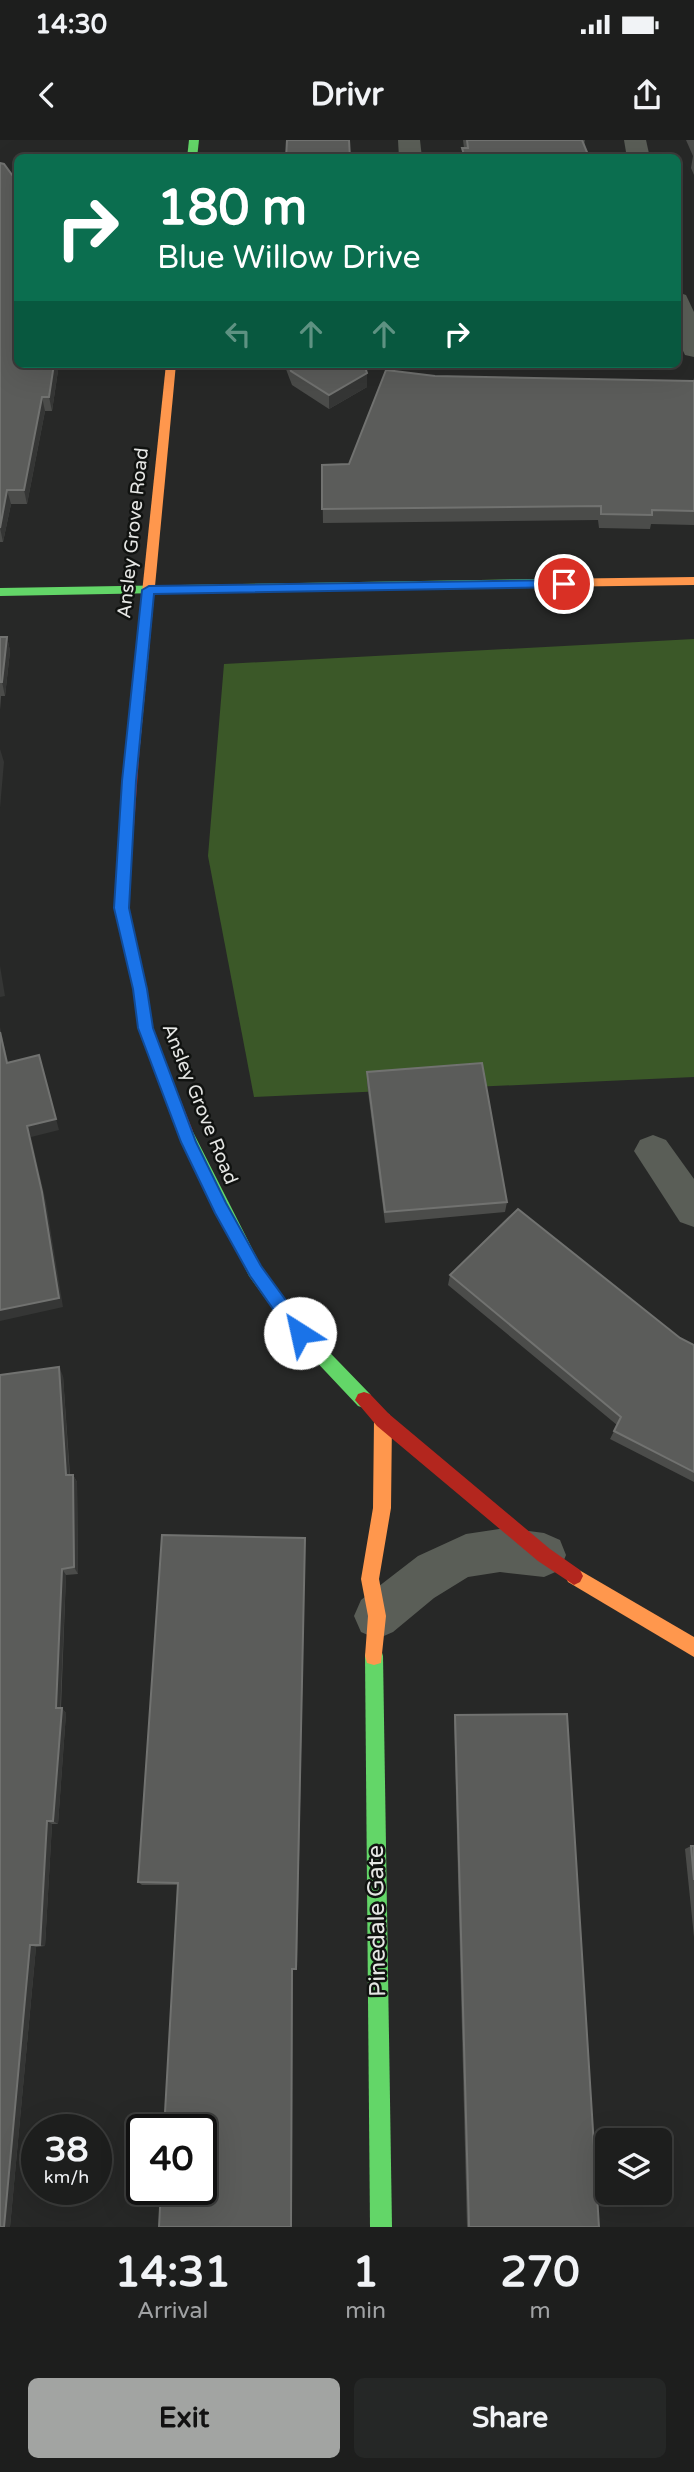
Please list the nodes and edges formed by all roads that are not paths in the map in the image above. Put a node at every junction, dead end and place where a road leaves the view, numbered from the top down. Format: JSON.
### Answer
{"nodes":[{"id":1,"x":681,"y":312,"type":"edge"},
{"id":2,"x":694,"y":351,"type":"edge"},
{"id":3,"x":172,"y":368,"type":"edge"},
{"id":4,"x":694,"y":581,"type":"edge"},
{"id":5,"x":149,"y":590,"type":"junction"},
{"id":6,"x":0,"y":592,"type":"edge"},
{"id":7,"x":653,"y":1151,"type":"dead end"},
{"id":8,"x":694,"y":1210,"type":"edge"},
{"id":9,"x":383,"y":1420,"type":"junction"},
{"id":10,"x":544,"y":1555,"type":"junction"},
{"id":11,"x":377,"y":1616,"type":"junction"},
{"id":12,"x":694,"y":1648,"type":"edge"},
{"id":13,"x":381,"y":2227,"type":"edge"}],
"edges":[{"from":1,"to":2,"type":"street"},
{"from":3,"to":5,"type":"street","name":"Ansley Grove Road"},
{"from":4,"to":5,"type":"street"},
{"from":5,"to":6,"type":"street"},
{"from":5,"to":9,"type":"street","name":"Ansley Grove Road"},
{"from":7,"to":8,"type":"street"},
{"from":9,"to":10,"type":"street","name":"Ansley Grove Road"},
{"from":9,"to":11,"type":"street","name":"Pinedale Gate"},
{"from":10,"to":11,"type":"street"},
{"from":10,"to":12,"type":"street","name":"Ansley Grove Road"},
{"from":11,"to":13,"type":"street","name":"Pinedale Gate"}]}
